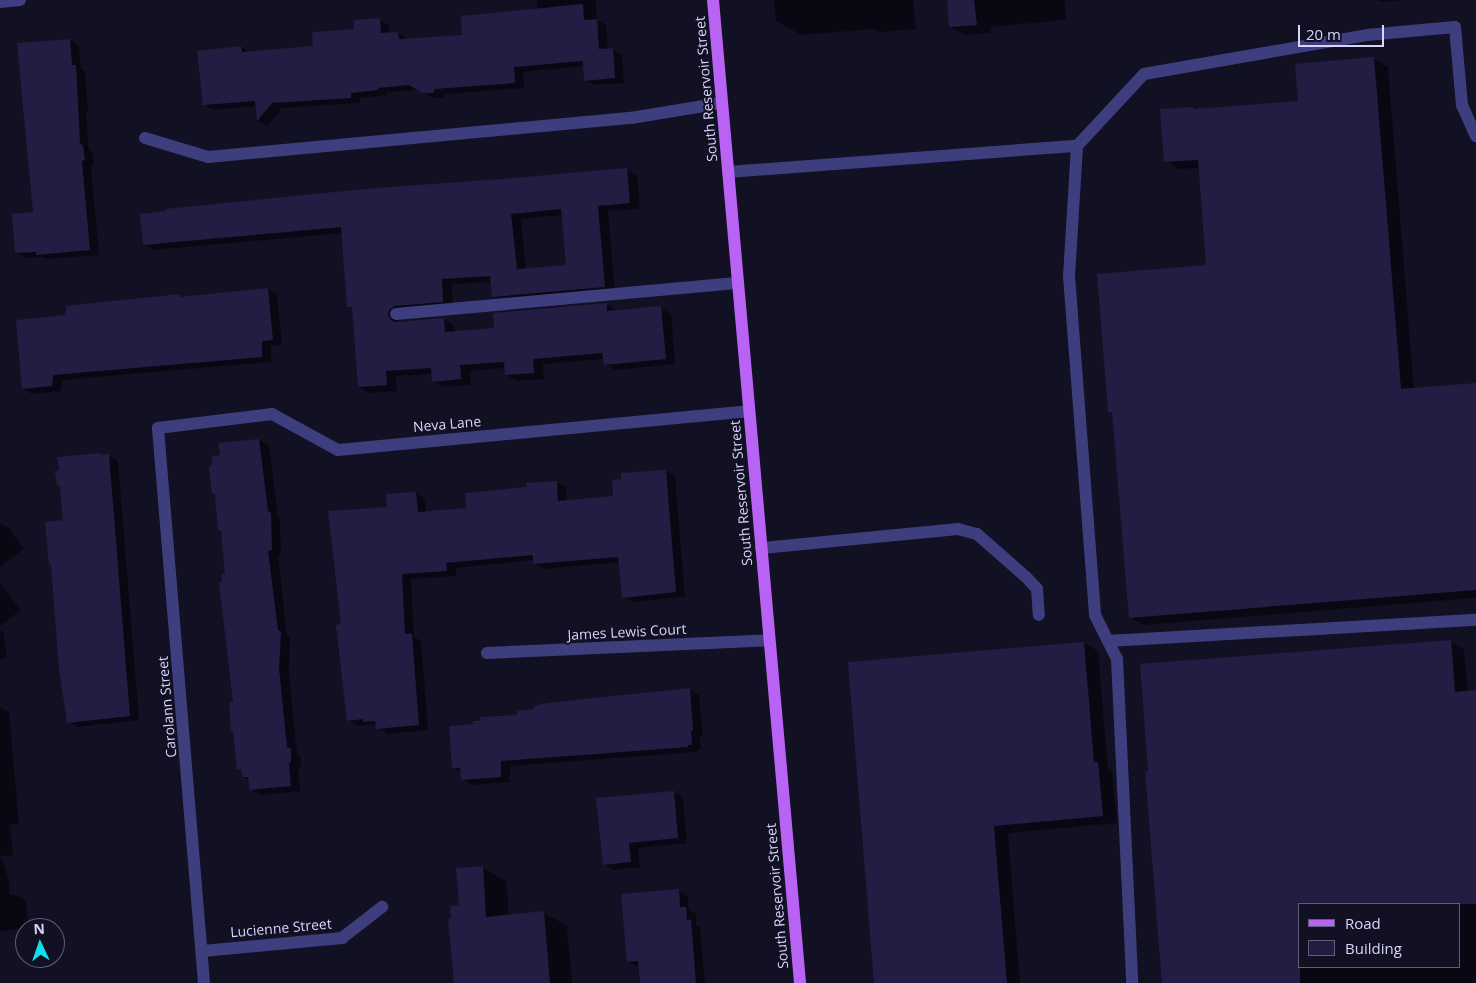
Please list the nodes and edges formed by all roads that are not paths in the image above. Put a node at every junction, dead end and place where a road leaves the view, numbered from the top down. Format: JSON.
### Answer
{"nodes":[{"id":1,"x":20,"y":0,"type":"edge"},
{"id":2,"x":713,"y":0,"type":"edge"},
{"id":3,"x":0,"y":2,"type":"edge"},
{"id":4,"x":722,"y":103,"type":"junction"},
{"id":5,"x":1476,"y":136,"type":"edge"},
{"id":6,"x":145,"y":138,"type":"dead end"},
{"id":7,"x":1077,"y":146,"type":"junction"},
{"id":8,"x":728,"y":172,"type":"junction"},
{"id":9,"x":737,"y":283,"type":"junction"},
{"id":10,"x":396,"y":314,"type":"dead end"},
{"id":11,"x":748,"y":411,"type":"junction"},
{"id":12,"x":158,"y":428,"type":"joint"},
{"id":13,"x":761,"y":548,"type":"junction"},
{"id":14,"x":1039,"y":615,"type":"dead end"},
{"id":15,"x":1476,"y":620,"type":"edge"},
{"id":16,"x":769,"y":640,"type":"junction"},
{"id":17,"x":1108,"y":641,"type":"junction"},
{"id":18,"x":487,"y":653,"type":"dead end"},
{"id":19,"x":382,"y":907,"type":"dead end"},
{"id":20,"x":203,"y":951,"type":"junction"},
{"id":21,"x":204,"y":983,"type":"edge"},
{"id":22,"x":800,"y":983,"type":"edge"},
{"id":23,"x":1132,"y":983,"type":"edge"}],
"edges":[{"from":1,"to":3,"type":"street"},
{"from":2,"to":4,"type":"main road","name":"South Reservoir Street"},
{"from":4,"to":6,"type":"street"},
{"from":4,"to":8,"type":"main road","name":"South Reservoir Street"},
{"from":5,"to":7,"type":"street"},
{"from":7,"to":8,"type":"street"},
{"from":7,"to":17,"type":"street"},
{"from":8,"to":9,"type":"main road","name":"South Reservoir Street"},
{"from":9,"to":10,"type":"street"},
{"from":9,"to":11,"type":"main road","name":"South Reservoir Street"},
{"from":11,"to":12,"type":"street","name":"Neva Lane"},
{"from":11,"to":13,"type":"main road","name":"South Reservoir Street"},
{"from":12,"to":20,"type":"street","name":"Carolann Street"},
{"from":13,"to":14,"type":"street"},
{"from":13,"to":16,"type":"main road","name":"South Reservoir Street"},
{"from":15,"to":17,"type":"street"},
{"from":16,"to":18,"type":"street","name":"James Lewis Court"},
{"from":16,"to":22,"type":"main road","name":"South Reservoir Street"},
{"from":17,"to":23,"type":"street"},
{"from":19,"to":20,"type":"street","name":"Lucienne Street"},
{"from":20,"to":21,"type":"street","name":"Carolann Street"}]}
